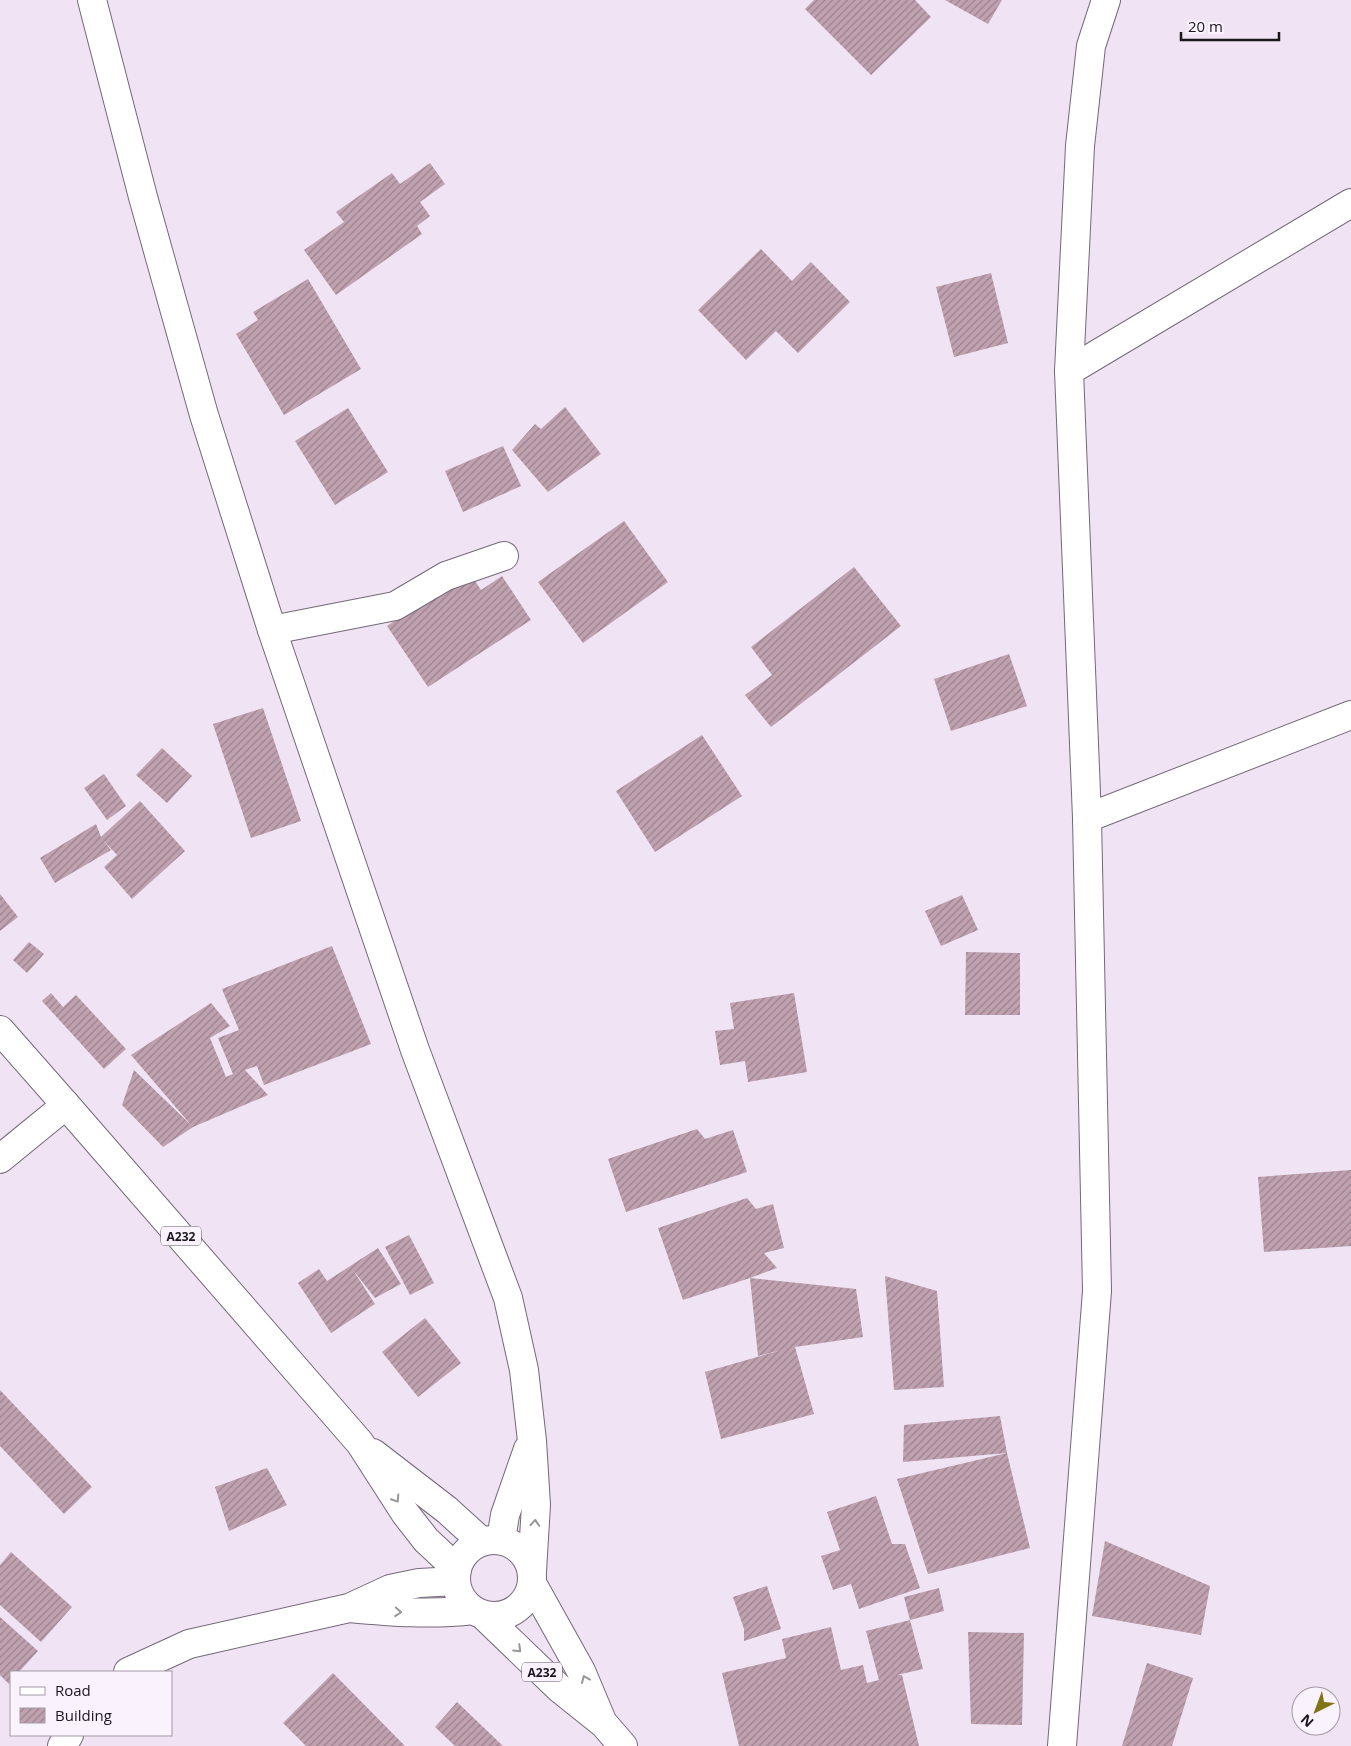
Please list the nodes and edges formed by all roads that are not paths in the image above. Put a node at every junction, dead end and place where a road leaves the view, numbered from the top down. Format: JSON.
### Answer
{"nodes":[{"id":1,"x":92,"y":0,"type":"edge"},
{"id":2,"x":1106,"y":0,"type":"edge"},
{"id":3,"x":1351,"y":203,"type":"edge"},
{"id":4,"x":1069,"y":371,"type":"junction"},
{"id":5,"x":504,"y":556,"type":"dead end"},
{"id":6,"x":272,"y":630,"type":"junction"},
{"id":7,"x":1351,"y":715,"type":"edge"},
{"id":8,"x":1088,"y":818,"type":"junction"},
{"id":9,"x":0,"y":1030,"type":"edge"},
{"id":10,"x":66,"y":1104,"type":"junction"},
{"id":11,"x":0,"y":1159,"type":"edge"},
{"id":12,"x":532,"y":1441,"type":"junction"},
{"id":13,"x":360,"y":1444,"type":"junction"},
{"id":14,"x":491,"y":1541,"type":"junction"},
{"id":15,"x":456,"y":1575,"type":"junction"},
{"id":16,"x":532,"y":1578,"type":"junction"},
{"id":17,"x":349,"y":1608,"type":"junction"},
{"id":18,"x":478,"y":1612,"type":"junction"},
{"id":19,"x":130,"y":1671,"type":"edge"},
{"id":20,"x":604,"y":1724,"type":"junction"},
{"id":21,"x":623,"y":1746,"type":"edge"},
{"id":22,"x":1062,"y":1746,"type":"edge"}],
"edges":[{"from":1,"to":6,"type":"main road"},
{"from":2,"to":4,"type":"main road"},
{"from":3,"to":4,"type":"main road"},
{"from":4,"to":8,"type":"main road"},
{"from":5,"to":6,"type":"main road"},
{"from":6,"to":12,"type":"main road"},
{"from":7,"to":8,"type":"main road"},
{"from":8,"to":22,"type":"main road"},
{"from":9,"to":10,"type":"main road","number":"A232"},
{"from":10,"to":11,"type":"main road"},
{"from":10,"to":13,"type":"main road","number":"A232"},
{"from":12,"to":14,"type":"main road"},
{"from":16,"to":12,"type":"main road","one_way":true},
{"from":13,"to":14,"type":"main road","number":"A232"},
{"from":13,"to":15,"type":"main road","number":"A232","one_way":true},
{"from":14,"to":15,"type":"main road"},
{"from":14,"to":16,"type":"main road"},
{"from":15,"to":17,"type":"main road"},
{"from":15,"to":18,"type":"main road"},
{"from":16,"to":18,"type":"main road"},
{"from":20,"to":16,"type":"main road","number":"A232","one_way":true},
{"from":17,"to":18,"type":"main road","one_way":true},
{"from":17,"to":19,"type":"main road"},
{"from":18,"to":20,"type":"main road","number":"A232","one_way":true},
{"from":20,"to":21,"type":"main road","number":"A232"}]}
